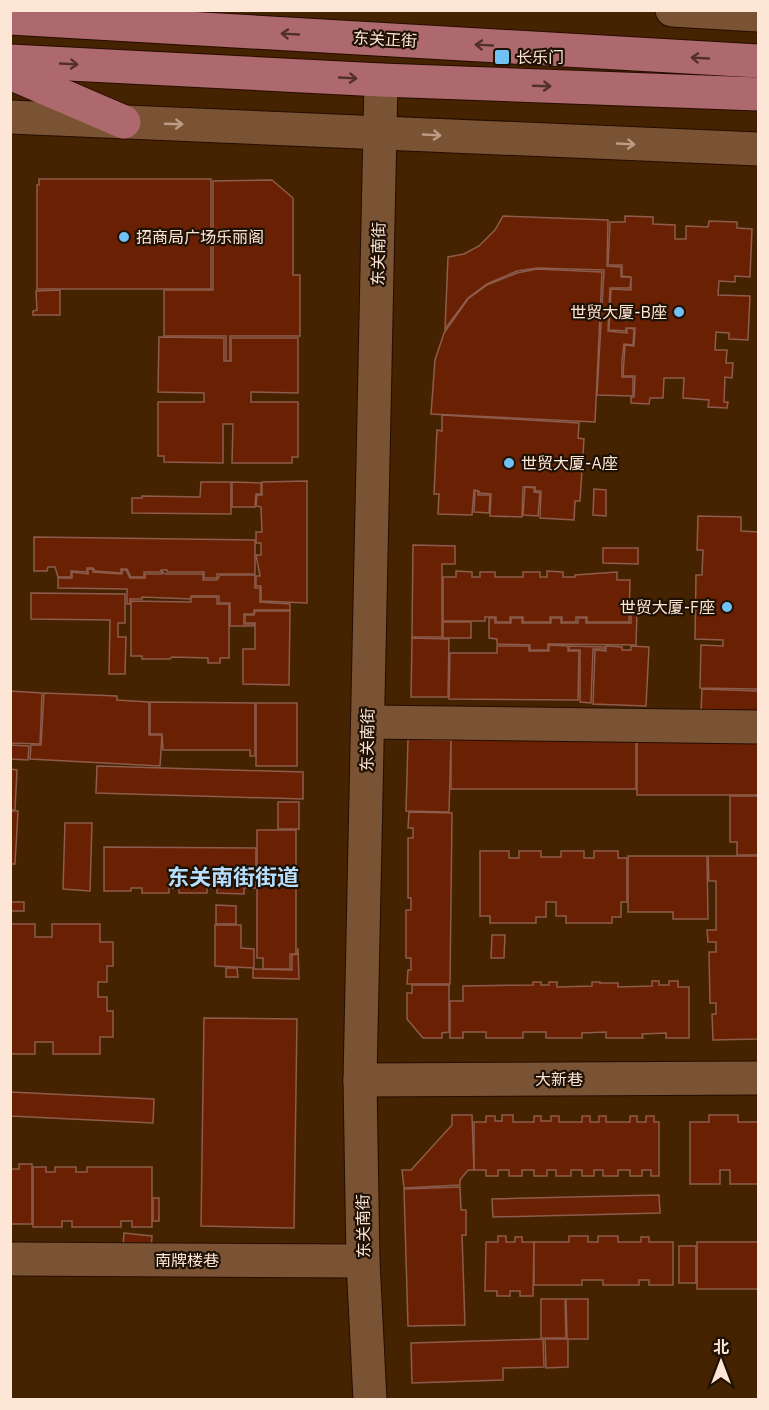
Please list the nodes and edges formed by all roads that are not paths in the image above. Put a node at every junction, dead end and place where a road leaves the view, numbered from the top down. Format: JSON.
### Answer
{"nodes":[{"id":1,"x":71,"y":10,"type":"edge"},
{"id":2,"x":672,"y":10,"type":"edge"},
{"id":3,"x":759,"y":15,"type":"edge"},
{"id":4,"x":10,"y":18,"type":"edge"},
{"id":5,"x":118,"y":24,"type":"junction"},
{"id":6,"x":10,"y":61,"type":"edge"},
{"id":7,"x":759,"y":61,"type":"edge"},
{"id":8,"x":10,"y":73,"type":"edge"},
{"id":9,"x":381,"y":80,"type":"junction"},
{"id":10,"x":759,"y":94,"type":"edge"},
{"id":11,"x":10,"y":117,"type":"edge"},
{"id":12,"x":124,"y":122,"type":"junction"},
{"id":13,"x":380,"y":133,"type":"junction"},
{"id":14,"x":759,"y":149,"type":"edge"},
{"id":15,"x":368,"y":722,"type":"junction"},
{"id":16,"x":759,"y":727,"type":"edge"},
{"id":17,"x":759,"y":1078,"type":"edge"},
{"id":18,"x":360,"y":1080,"type":"junction"},
{"id":19,"x":10,"y":1259,"type":"edge"},
{"id":20,"x":363,"y":1261,"type":"junction"},
{"id":21,"x":370,"y":1400,"type":"edge"}],
"edges":[{"from":1,"to":5,"type":"main road"},
{"from":2,"to":3,"type":"street"},
{"from":4,"to":5,"type":"main road","name":"东关正街"},
{"from":7,"to":5,"type":"main road","name":"东关正街","one_way":true},
{"from":6,"to":9,"type":"main road","one_way":true},
{"from":8,"to":12,"type":"main road"},
{"from":9,"to":10,"type":"main road","one_way":true},
{"from":9,"to":13,"type":"street","name":"东关南街"},
{"from":11,"to":12,"type":"street"},
{"from":12,"to":13,"type":"street","one_way":true},
{"from":13,"to":14,"type":"street","one_way":true},
{"from":13,"to":15,"type":"street","name":"东关南街"},
{"from":15,"to":16,"type":"street"},
{"from":15,"to":18,"type":"street","name":"东关南街"},
{"from":17,"to":18,"type":"street","name":"大新巷"},
{"from":18,"to":20,"type":"street","name":"东关南街"},
{"from":19,"to":20,"type":"street","name":"南牌楼巷"},
{"from":20,"to":21,"type":"street","name":"东关南街"}]}
